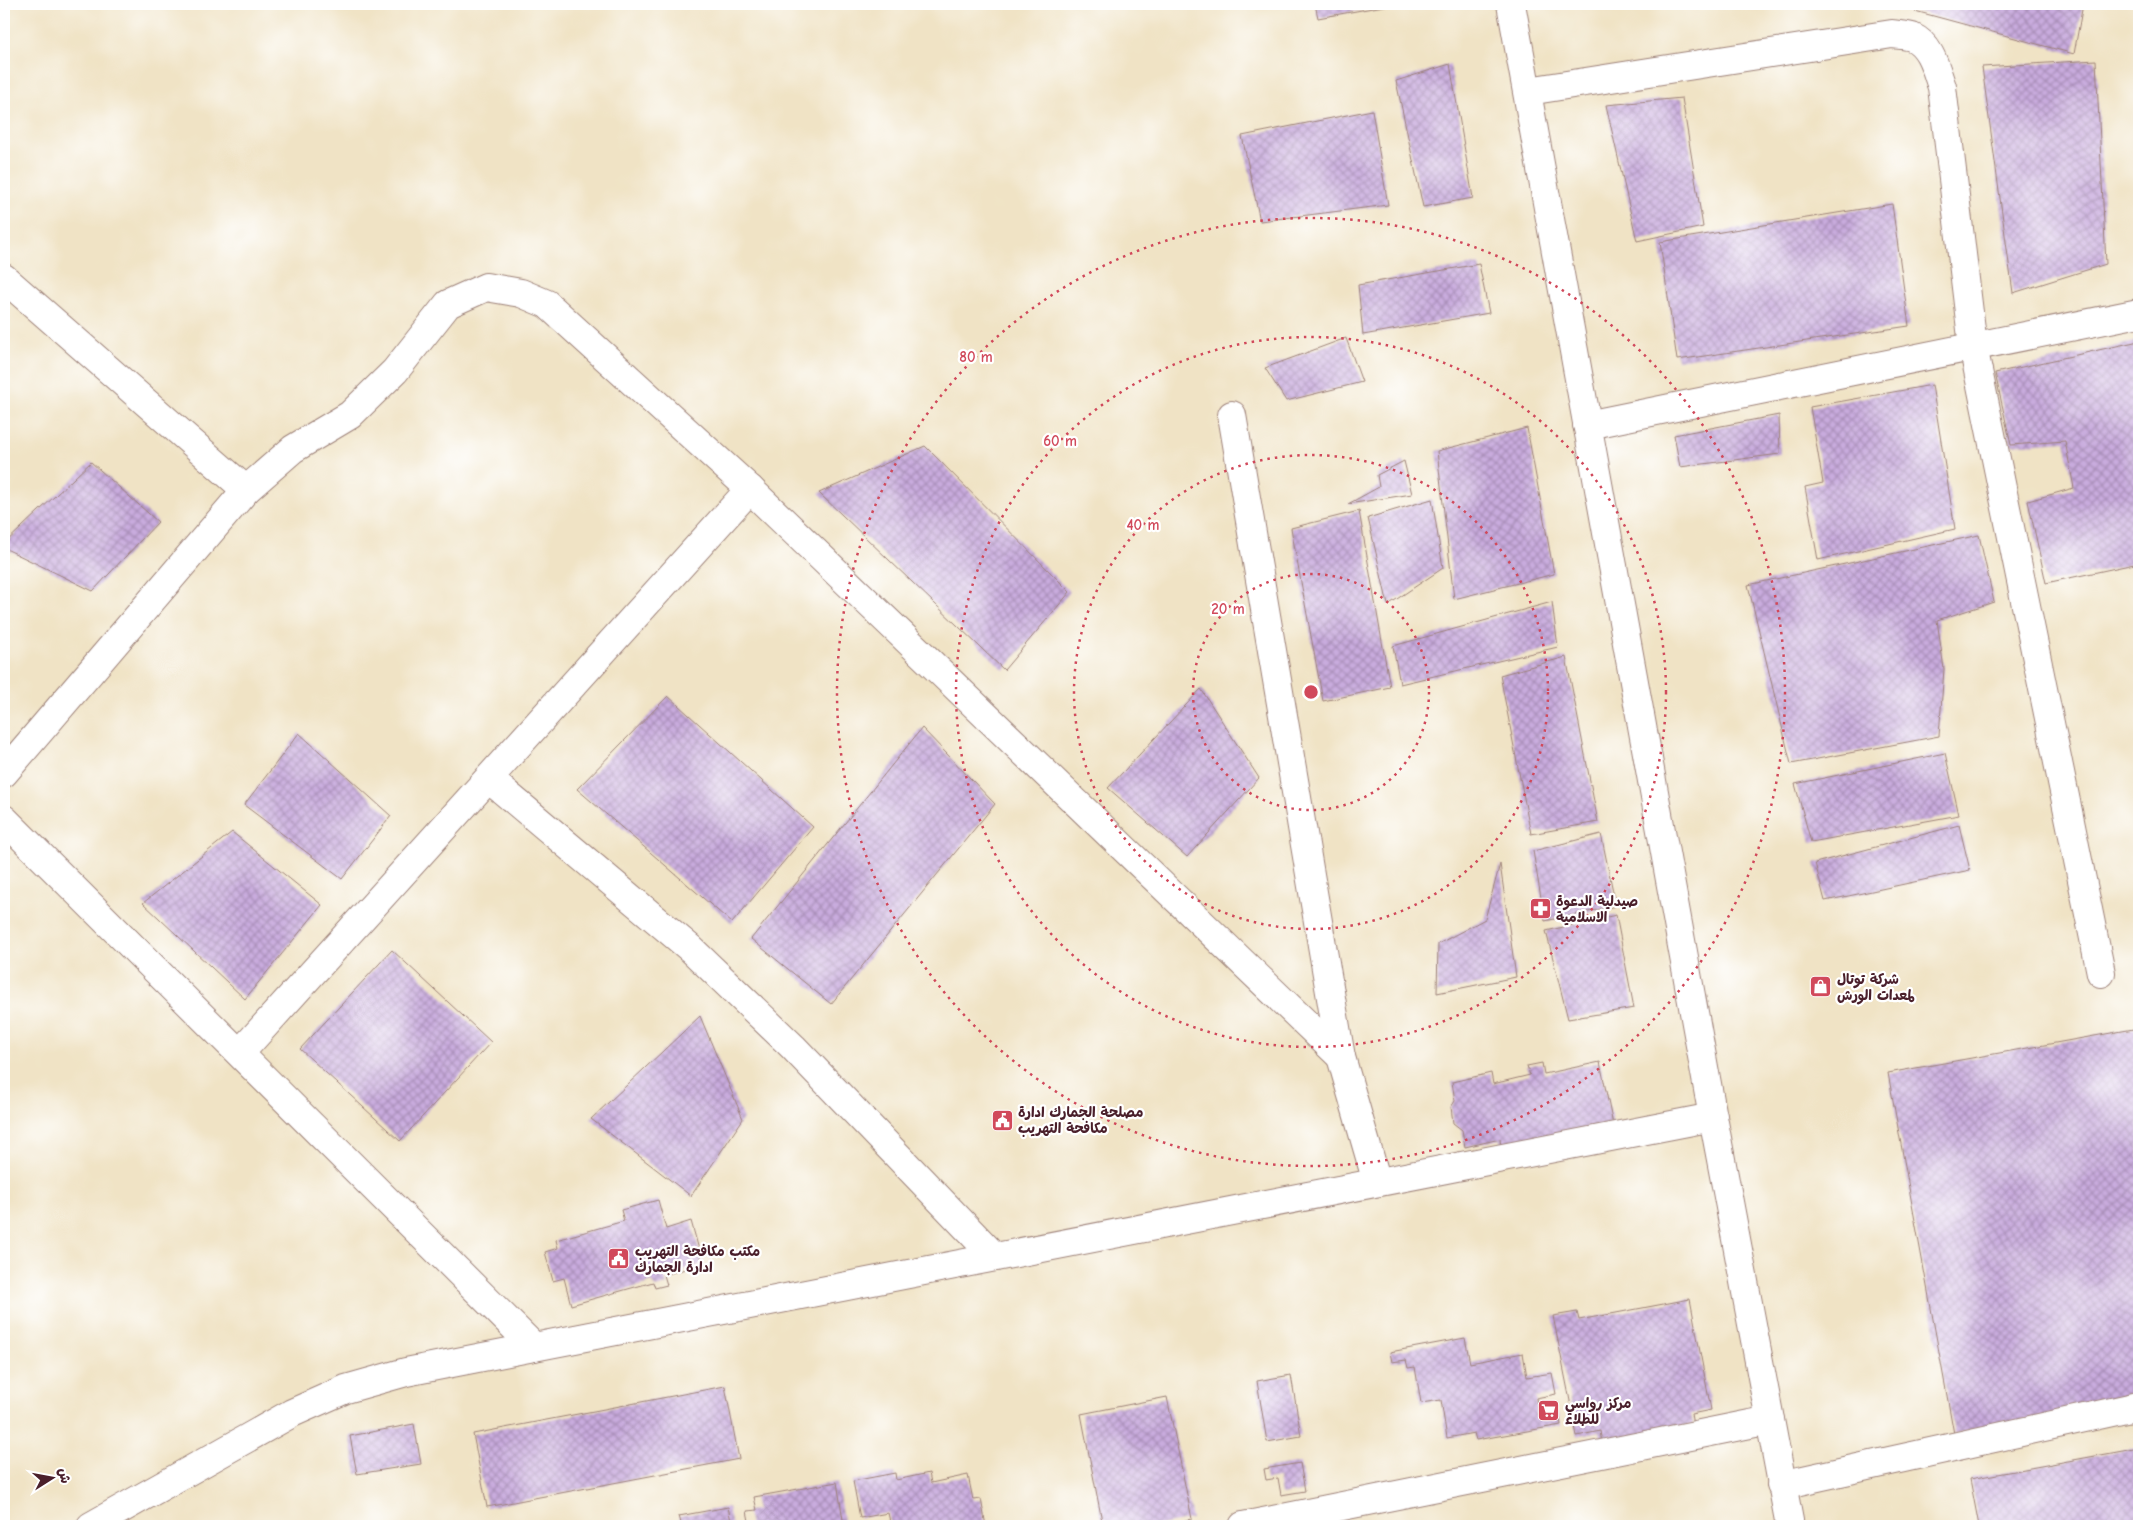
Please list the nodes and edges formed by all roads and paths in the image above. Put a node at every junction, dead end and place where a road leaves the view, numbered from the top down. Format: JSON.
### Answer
{"nodes":[{"id":1,"x":1511,"y":4,"type":"edge"},
{"id":2,"x":1528,"y":91,"type":"junction"},
{"id":3,"x":4,"y":278,"type":"edge"},
{"id":4,"x":2139,"y":313,"type":"edge"},
{"id":5,"x":1973,"y":346,"type":"junction"},
{"id":6,"x":1232,"y":415,"type":"dead end"},
{"id":7,"x":1587,"y":425,"type":"junction"},
{"id":8,"x":750,"y":489,"type":"junction"},
{"id":9,"x":246,"y":490,"type":"junction"},
{"id":10,"x":4,"y":773,"type":"edge"},
{"id":11,"x":489,"y":778,"type":"junction"},
{"id":12,"x":4,"y":819,"type":"edge"},
{"id":13,"x":2101,"y":973,"type":"dead end"},
{"id":14,"x":240,"y":1053,"type":"junction"},
{"id":15,"x":1341,"y":1057,"type":"junction"},
{"id":16,"x":1712,"y":1117,"type":"junction"},
{"id":17,"x":1377,"y":1182,"type":"junction"},
{"id":18,"x":995,"y":1257,"type":"junction"},
{"id":19,"x":534,"y":1347,"type":"junction"},
{"id":20,"x":2139,"y":1406,"type":"edge"},
{"id":21,"x":1770,"y":1420,"type":"junction"},
{"id":22,"x":1781,"y":1485,"type":"junction"},
{"id":23,"x":91,"y":1526,"type":"edge"},
{"id":24,"x":1243,"y":1526,"type":"edge"},
{"id":25,"x":1790,"y":1526,"type":"edge"}],
"edges":[{"from":1,"to":2,"type":"street"},
{"from":2,"to":5,"type":"street"},
{"from":2,"to":7,"type":"street"},
{"from":3,"to":9,"type":"street"},
{"from":4,"to":5,"type":"street"},
{"from":5,"to":7,"type":"street"},
{"from":5,"to":13,"type":"street"},
{"from":6,"to":15,"type":"street"},
{"from":7,"to":16,"type":"street"},
{"from":8,"to":9,"type":"street"},
{"from":8,"to":11,"type":"street"},
{"from":8,"to":15,"type":"street"},
{"from":9,"to":10,"type":"street"},
{"from":11,"to":14,"type":"street"},
{"from":11,"to":18,"type":"street"},
{"from":12,"to":14,"type":"street"},
{"from":14,"to":19,"type":"street"},
{"from":15,"to":17,"type":"street"},
{"from":16,"to":17,"type":"street"},
{"from":16,"to":21,"type":"street"},
{"from":17,"to":18,"type":"street"},
{"from":18,"to":19,"type":"street"},
{"from":19,"to":23,"type":"street"},
{"from":20,"to":22,"type":"street"},
{"from":21,"to":22,"type":"street"},
{"from":21,"to":24,"type":"street"},
{"from":22,"to":25,"type":"street"}]}
